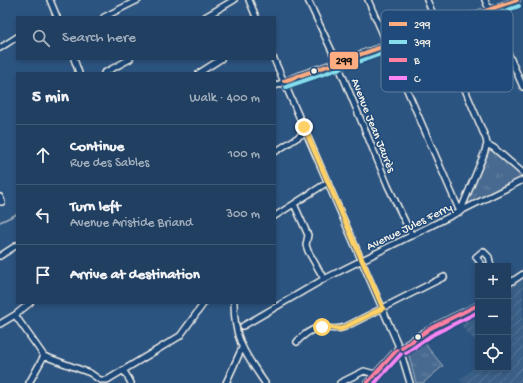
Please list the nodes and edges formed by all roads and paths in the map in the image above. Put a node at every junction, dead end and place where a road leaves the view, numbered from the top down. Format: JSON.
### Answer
{"nodes":[{"id":1,"x":50,"y":0,"type":"edge"},
{"id":2,"x":138,"y":0,"type":"edge"},
{"id":3,"x":234,"y":0,"type":"edge"},
{"id":4,"x":249,"y":0,"type":"edge"},
{"id":5,"x":308,"y":0,"type":"edge"},
{"id":6,"x":368,"y":0,"type":"edge"},
{"id":7,"x":427,"y":0,"type":"edge"},
{"id":8,"x":485,"y":0,"type":"edge"},
{"id":9,"x":517,"y":0,"type":"edge"},
{"id":10,"x":431,"y":10,"type":"edge"},
{"id":11,"x":489,"y":10,"type":"joint"},
{"id":12,"x":57,"y":15,"type":"edge"},
{"id":13,"x":106,"y":16,"type":"edge"},
{"id":14,"x":207,"y":16,"type":"edge"},
{"id":15,"x":256,"y":16,"type":"edge"},
{"id":16,"x":381,"y":29,"type":"edge"},
{"id":17,"x":16,"y":38,"type":"edge"},
{"id":18,"x":381,"y":46,"type":"edge"},
{"id":19,"x":0,"y":48,"type":"edge"},
{"id":20,"x":74,"y":60,"type":"edge"},
{"id":21,"x":128,"y":60,"type":"edge"},
{"id":22,"x":219,"y":60,"type":"edge"},
{"id":23,"x":274,"y":60,"type":"edge"},
{"id":24,"x":337,"y":62,"type":"junction"},
{"id":25,"x":513,"y":64,"type":"edge"},
{"id":26,"x":79,"y":72,"type":"edge"},
{"id":27,"x":106,"y":72,"type":"edge"},
{"id":28,"x":201,"y":72,"type":"edge"},
{"id":29,"x":284,"y":81,"type":"junction"},
{"id":30,"x":276,"y":85,"type":"edge"},
{"id":31,"x":523,"y":87,"type":"edge"},
{"id":32,"x":409,"y":92,"type":"edge"},
{"id":33,"x":467,"y":92,"type":"edge"},
{"id":34,"x":306,"y":132,"type":"junction"},
{"id":35,"x":487,"y":144,"type":"junction"},
{"id":36,"x":276,"y":151,"type":"edge"},
{"id":37,"x":523,"y":172,"type":"edge"},
{"id":38,"x":523,"y":180,"type":"edge"},
{"id":39,"x":328,"y":182,"type":"junction"},
{"id":40,"x":294,"y":204,"type":"junction"},
{"id":41,"x":460,"y":212,"type":"junction"},
{"id":42,"x":276,"y":215,"type":"edge"},
{"id":43,"x":412,"y":236,"type":"junction"},
{"id":44,"x":16,"y":246,"type":"edge"},
{"id":45,"x":0,"y":256,"type":"edge"},
{"id":46,"x":362,"y":260,"type":"junction"},
{"id":47,"x":481,"y":263,"type":"edge"},
{"id":48,"x":490,"y":263,"type":"edge"},
{"id":49,"x":523,"y":274,"type":"edge"},
{"id":50,"x":444,"y":278,"type":"dead end"},
{"id":51,"x":324,"y":279,"type":"junction"},
{"id":52,"x":511,"y":282,"type":"edge"},
{"id":53,"x":29,"y":304,"type":"edge"},
{"id":54,"x":203,"y":304,"type":"edge"},
{"id":55,"x":234,"y":304,"type":"edge"},
{"id":56,"x":475,"y":306,"type":"edge"},
{"id":57,"x":383,"y":308,"type":"junction"},
{"id":58,"x":15,"y":315,"type":"junction"},
{"id":59,"x":0,"y":324,"type":"edge"},
{"id":60,"x":243,"y":326,"type":"dead end"},
{"id":61,"x":298,"y":342,"type":"dead end"},
{"id":62,"x":242,"y":348,"type":"junction"},
{"id":63,"x":400,"y":349,"type":"junction"},
{"id":64,"x":44,"y":356,"type":"junction"},
{"id":65,"x":124,"y":371,"type":"junction"},
{"id":66,"x":375,"y":374,"type":"junction"},
{"id":67,"x":29,"y":383,"type":"edge"},
{"id":68,"x":131,"y":383,"type":"edge"},
{"id":69,"x":226,"y":383,"type":"edge"},
{"id":70,"x":265,"y":383,"type":"edge"},
{"id":71,"x":340,"y":383,"type":"edge"},
{"id":72,"x":367,"y":383,"type":"edge"},
{"id":73,"x":410,"y":383,"type":"edge"}],
"edges":[{"from":1,"to":12,"type":"street"},
{"from":2,"to":13,"type":"street"},
{"from":3,"to":14,"type":"street"},
{"from":4,"to":15,"type":"street"},
{"from":5,"to":24,"type":"street","name":"Avenue Jean Jaurès"},
{"from":6,"to":16,"type":"street"},
{"from":7,"to":10,"type":"street"},
{"from":8,"to":11,"type":"street"},
{"from":9,"to":11,"type":"street"},
{"from":17,"to":19,"type":"street"},
{"from":18,"to":24,"type":"street"},
{"from":20,"to":26,"type":"street"},
{"from":21,"to":27,"type":"street"},
{"from":22,"to":28,"type":"street"},
{"from":23,"to":29,"type":"street"},
{"from":24,"to":29,"type":"street"},
{"from":24,"to":43,"type":"street","name":"Avenue Jean Jaurès"},
{"from":25,"to":31,"type":"street"},
{"from":29,"to":30,"type":"street"},
{"from":29,"to":34,"type":"street"},
{"from":32,"to":41,"type":"street"},
{"from":33,"to":35,"type":"street"},
{"from":34,"to":36,"type":"street"},
{"from":34,"to":39,"type":"street"},
{"from":35,"to":37,"type":"street"},
{"from":35,"to":41,"type":"street"},
{"from":38,"to":41,"type":"street","name":"Avenue Jules Ferry"},
{"from":39,"to":40,"type":"street"},
{"from":39,"to":46,"type":"street"},
{"from":40,"to":42,"type":"street"},
{"from":40,"to":51,"type":"street"},
{"from":41,"to":43,"type":"street","name":"Avenue Jules Ferry"},
{"from":43,"to":46,"type":"street","name":"Avenue Jules Ferry"},
{"from":44,"to":45,"type":"street"},
{"from":46,"to":51,"type":"street","name":"Avenue Jules Ferry"},
{"from":46,"to":57,"type":"street"},
{"from":47,"to":48,"type":"street"},
{"from":49,"to":52,"type":"street"},
{"from":50,"to":57,"type":"street"},
{"from":51,"to":60,"type":"street","name":"Avenue Jules Ferry"},
{"from":53,"to":58,"type":"street"},
{"from":54,"to":65,"type":"street"},
{"from":55,"to":62,"type":"street"},
{"from":56,"to":63,"type":"street"},
{"from":57,"to":61,"type":"street"},
{"from":57,"to":63,"type":"street"},
{"from":58,"to":59,"type":"street"},
{"from":58,"to":64,"type":"street"},
{"from":62,"to":69,"type":"street"},
{"from":62,"to":70,"type":"street"},
{"from":63,"to":66,"type":"street"},
{"from":63,"to":73,"type":"street"},
{"from":64,"to":65,"type":"street"},
{"from":64,"to":67,"type":"street"},
{"from":65,"to":68,"type":"street"},
{"from":66,"to":71,"type":"street"},
{"from":66,"to":72,"type":"street"}]}
